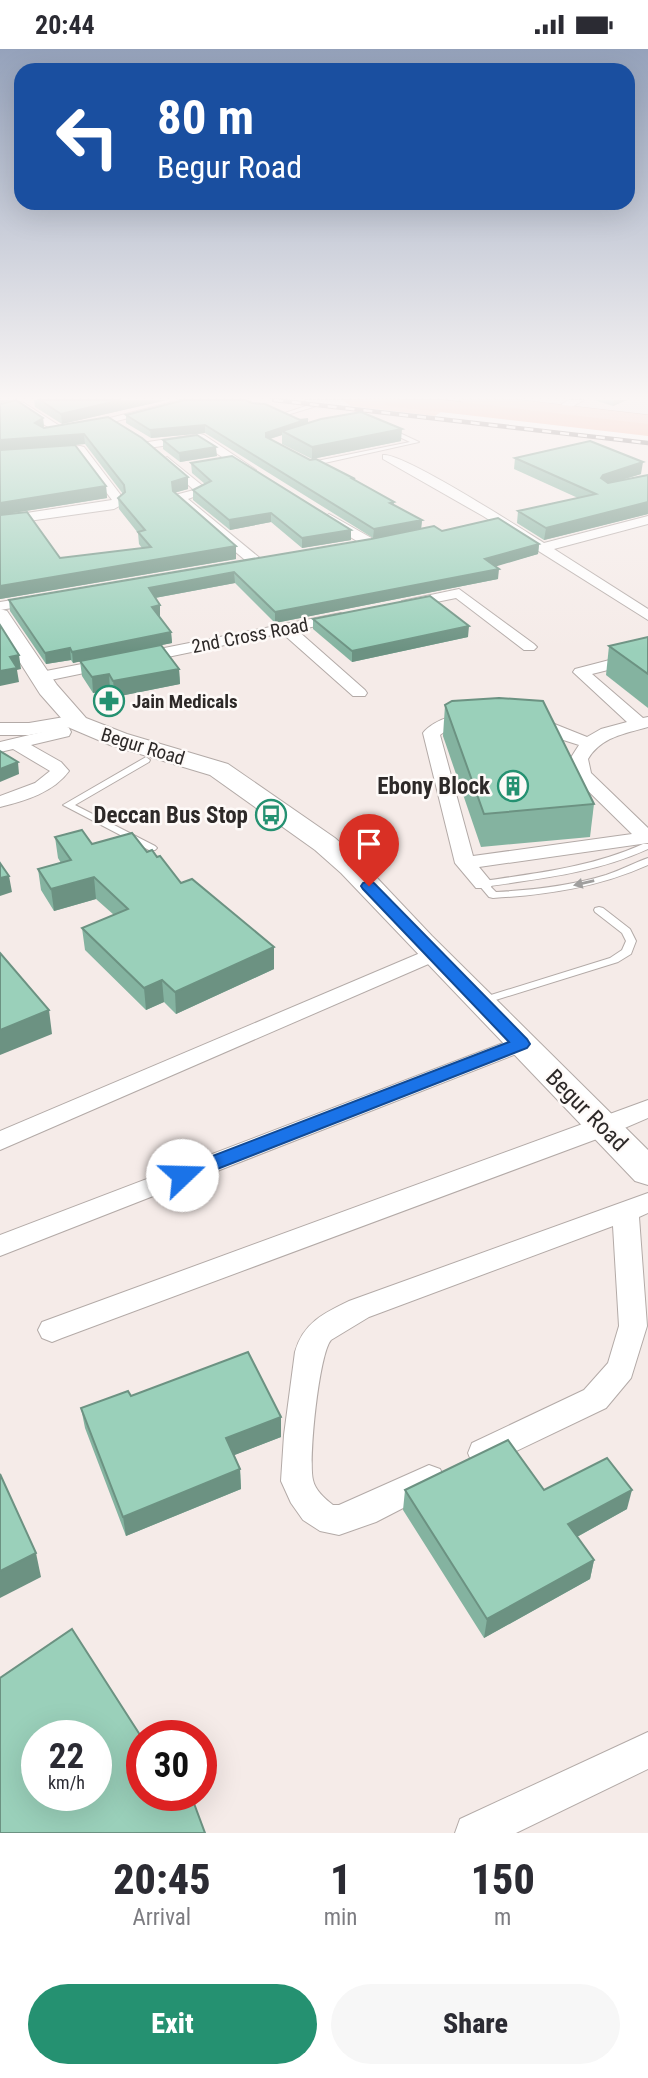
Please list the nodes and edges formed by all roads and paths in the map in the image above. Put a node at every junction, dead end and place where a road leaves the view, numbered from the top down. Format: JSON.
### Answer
{"nodes":[{"id":1,"x":106,"y":483,"type":"edge"},
{"id":2,"x":196,"y":483,"type":"edge"},
{"id":3,"x":431,"y":483,"type":"edge"},
{"id":4,"x":313,"y":508,"type":"edge"},
{"id":5,"x":648,"y":520,"type":"edge"},
{"id":6,"x":0,"y":521,"type":"edge"},
{"id":7,"x":544,"y":547,"type":"junction"},
{"id":8,"x":345,"y":548,"type":"edge"},
{"id":9,"x":256,"y":562,"type":"edge"},
{"id":10,"x":54,"y":597,"type":"edge"},
{"id":11,"x":0,"y":606,"type":"edge"},
{"id":12,"x":392,"y":607,"type":"edge"},
{"id":13,"x":0,"y":615,"type":"edge"},
{"id":14,"x":352,"y":615,"type":"edge"},
{"id":15,"x":648,"y":616,"type":"edge"},
{"id":16,"x":285,"y":628,"type":"junction"},
{"id":17,"x":0,"y":644,"type":"edge"},
{"id":18,"x":528,"y":647,"type":"dead end"},
{"id":19,"x":648,"y":655,"type":"edge"},
{"id":20,"x":41,"y":677,"type":"junction"},
{"id":21,"x":359,"y":693,"type":"dead end"},
{"id":22,"x":494,"y":722,"type":"edge"},
{"id":23,"x":520,"y":723,"type":"edge"},
{"id":24,"x":643,"y":723,"type":"edge"},
{"id":25,"x":64,"y":726,"type":"junction"},
{"id":26,"x":0,"y":729,"type":"edge"},
{"id":27,"x":12,"y":739,"type":"edge"},
{"id":28,"x":589,"y":743,"type":"junction"},
{"id":29,"x":146,"y":760,"type":"junction"},
{"id":30,"x":248,"y":793,"type":"junction"},
{"id":31,"x":0,"y":802,"type":"edge"},
{"id":32,"x":646,"y":840,"type":"edge"},
{"id":33,"x":152,"y":848,"type":"edge"},
{"id":34,"x":648,"y":861,"type":"edge"},
{"id":35,"x":464,"y":863,"type":"junction"},
{"id":36,"x":483,"y":884,"type":"junction"},
{"id":37,"x":599,"y":910,"type":"dead end"},
{"id":38,"x":432,"y":954,"type":"junction"},
{"id":39,"x":480,"y":1002,"type":"junction"},
{"id":40,"x":521,"y":1044,"type":"junction"},
{"id":41,"x":648,"y":1108,"type":"edge"},
{"id":42,"x":604,"y":1127,"type":"junction"},
{"id":43,"x":0,"y":1141,"type":"edge"},
{"id":44,"x":648,"y":1172,"type":"edge"},
{"id":45,"x":637,"y":1207,"type":"edge"},
{"id":46,"x":0,"y":1246,"type":"edge"},
{"id":47,"x":52,"y":1330,"type":"dead end"},
{"id":48,"x":648,"y":1750,"type":"edge"},
{"id":49,"x":474,"y":1833,"type":"edge"}],
"edges":[{"from":1,"to":6,"type":"street"},
{"from":2,"to":9,"type":"street"},
{"from":3,"to":7,"type":"street"},
{"from":4,"to":8,"type":"street"},
{"from":5,"to":7,"type":"street"},
{"from":7,"to":15,"type":"street"},
{"from":10,"to":11,"type":"street"},
{"from":12,"to":18,"type":"street"},
{"from":13,"to":20,"type":"main road","name":"Begur Road"},
{"from":14,"to":16,"type":"street","name":"2nd Cross Road"},
{"from":16,"to":20,"type":"street","name":"2nd Cross Road"},
{"from":16,"to":21,"type":"street"},
{"from":17,"to":25,"type":"main road"},
{"from":19,"to":24,"type":"street"},
{"from":20,"to":25,"type":"main road","name":"Begur Road"},
{"from":22,"to":35,"type":"street"},
{"from":23,"to":28,"type":"street"},
{"from":24,"to":28,"type":"street"},
{"from":25,"to":27,"type":"street"},
{"from":25,"to":29,"type":"main road","name":"Begur Road"},
{"from":25,"to":30,"type":"main road","name":"Begur Road"},
{"from":26,"to":27,"type":"street"},
{"from":27,"to":31,"type":"street"},
{"from":28,"to":32,"type":"street"},
{"from":29,"to":30,"type":"main road","name":"Begur Road"},
{"from":29,"to":33,"type":"lane"},
{"from":30,"to":38,"type":"main road","name":"Begur Road"},
{"from":32,"to":35,"type":"street"},
{"from":32,"to":36,"type":"lane"},
{"from":34,"to":36,"type":"lane","one_way":true},
{"from":35,"to":36,"type":"street"},
{"from":37,"to":39,"type":"lane"},
{"from":38,"to":39,"type":"main road","name":"Begur Road"},
{"from":38,"to":43,"type":"street"},
{"from":39,"to":40,"type":"main road","name":"Begur Road"},
{"from":40,"to":42,"type":"main road","name":"Begur Road"},
{"from":40,"to":46,"type":"street"},
{"from":41,"to":42,"type":"street"},
{"from":42,"to":44,"type":"main road","name":"Begur Road"},
{"from":42,"to":47,"type":"street"},
{"from":45,"to":45,"type":"street"},
{"from":48,"to":49,"type":"street"}]}
